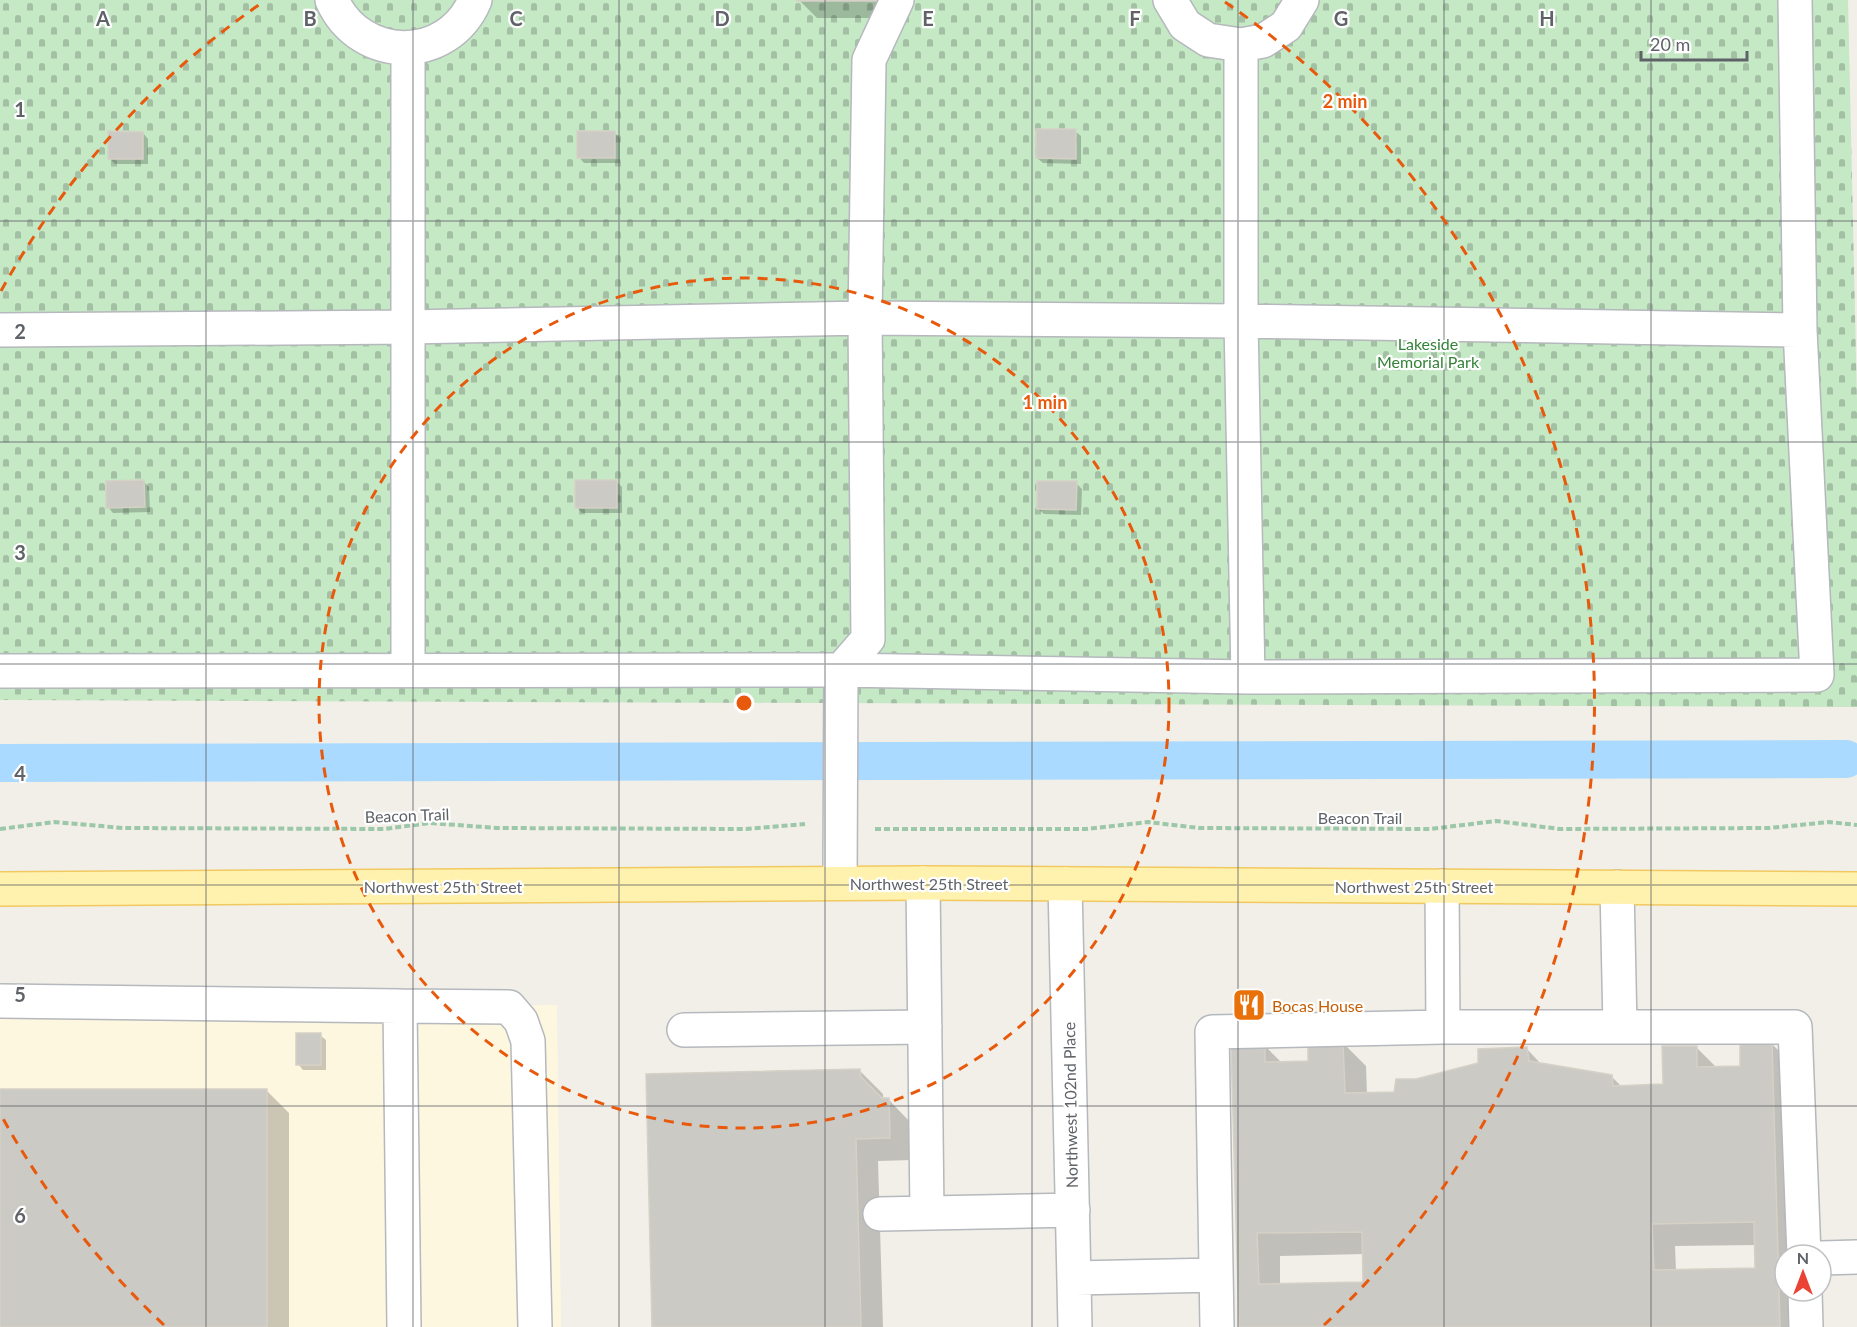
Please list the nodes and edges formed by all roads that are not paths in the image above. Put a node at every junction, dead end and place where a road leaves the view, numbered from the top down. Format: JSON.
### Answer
{"nodes":[{"id":1,"x":332,"y":0,"type":"edge"},
{"id":2,"x":475,"y":0,"type":"edge"},
{"id":3,"x":897,"y":0,"type":"edge"},
{"id":4,"x":1170,"y":0,"type":"edge"},
{"id":5,"x":1302,"y":0,"type":"edge"},
{"id":6,"x":1795,"y":0,"type":"edge"},
{"id":7,"x":1241,"y":45,"type":"junction"},
{"id":8,"x":408,"y":48,"type":"junction"},
{"id":9,"x":865,"y":318,"type":"junction"},
{"id":10,"x":1241,"y":321,"type":"junction"},
{"id":11,"x":408,"y":327,"type":"junction"},
{"id":12,"x":0,"y":330,"type":"edge"},
{"id":13,"x":1800,"y":330,"type":"junction"},
{"id":14,"x":408,"y":670,"type":"junction"},
{"id":15,"x":841,"y":670,"type":"junction"},
{"id":16,"x":0,"y":671,"type":"edge"},
{"id":17,"x":1248,"y":677,"type":"junction"},
{"id":18,"x":840,"y":883,"type":"junction"},
{"id":19,"x":923,"y":883,"type":"junction"},
{"id":20,"x":1065,"y":884,"type":"junction"},
{"id":21,"x":1442,"y":886,"type":"junction"},
{"id":22,"x":1617,"y":887,"type":"junction"},
{"id":23,"x":0,"y":889,"type":"edge"},
{"id":24,"x":1857,"y":890,"type":"edge"},
{"id":25,"x":0,"y":1001,"type":"edge"},
{"id":26,"x":400,"y":1006,"type":"junction"},
{"id":27,"x":925,"y":1027,"type":"junction"},
{"id":28,"x":1443,"y":1027,"type":"junction"},
{"id":29,"x":1620,"y":1027,"type":"junction"},
{"id":30,"x":684,"y":1030,"type":"dead end"},
{"id":31,"x":1073,"y":1210,"type":"junction"},
{"id":32,"x":927,"y":1213,"type":"junction"},
{"id":33,"x":880,"y":1214,"type":"dead end"},
{"id":34,"x":1804,"y":1243,"type":"edge"},
{"id":35,"x":1857,"y":1257,"type":"edge"},
{"id":36,"x":1833,"y":1258,"type":"edge"},
{"id":37,"x":1216,"y":1275,"type":"junction"},
{"id":38,"x":1075,"y":1278,"type":"junction"},
{"id":39,"x":1805,"y":1303,"type":"edge"},
{"id":40,"x":404,"y":1327,"type":"edge"},
{"id":41,"x":535,"y":1327,"type":"edge"},
{"id":42,"x":1076,"y":1327,"type":"edge"},
{"id":43,"x":1217,"y":1327,"type":"edge"},
{"id":44,"x":1806,"y":1327,"type":"edge"}],
"edges":[{"from":1,"to":8,"type":"street"},
{"from":2,"to":8,"type":"street"},
{"from":3,"to":9,"type":"street"},
{"from":4,"to":7,"type":"street"},
{"from":5,"to":7,"type":"street"},
{"from":6,"to":13,"type":"street"},
{"from":7,"to":10,"type":"street"},
{"from":8,"to":11,"type":"street"},
{"from":9,"to":10,"type":"street"},
{"from":9,"to":11,"type":"street"},
{"from":9,"to":15,"type":"street"},
{"from":10,"to":13,"type":"street"},
{"from":10,"to":17,"type":"street"},
{"from":11,"to":12,"type":"street"},
{"from":11,"to":14,"type":"street"},
{"from":13,"to":17,"type":"street"},
{"from":14,"to":15,"type":"street"},
{"from":14,"to":16,"type":"street"},
{"from":15,"to":17,"type":"street"},
{"from":15,"to":18,"type":"street"},
{"from":18,"to":19,"type":"main road","name":"Northwest 25th Street"},
{"from":18,"to":23,"type":"main road","name":"Northwest 25th Street"},
{"from":19,"to":20,"type":"main road","name":"Northwest 25th Street"},
{"from":19,"to":27,"type":"street"},
{"from":20,"to":21,"type":"main road","name":"Northwest 25th Street"},
{"from":20,"to":31,"type":"street","name":"Northwest 102nd Place"},
{"from":21,"to":22,"type":"main road","name":"Northwest 25th Street"},
{"from":21,"to":28,"type":"street"},
{"from":22,"to":24,"type":"main road","name":"Northwest 25th Street"},
{"from":22,"to":29,"type":"street"},
{"from":25,"to":26,"type":"street"},
{"from":26,"to":40,"type":"street"},
{"from":26,"to":41,"type":"street"},
{"from":27,"to":30,"type":"street"},
{"from":27,"to":32,"type":"street"},
{"from":28,"to":29,"type":"street"},
{"from":28,"to":37,"type":"street"},
{"from":29,"to":34,"type":"street"},
{"from":31,"to":32,"type":"street"},
{"from":31,"to":38,"type":"street","name":"Northwest 102nd Place"},
{"from":32,"to":33,"type":"street"},
{"from":35,"to":36,"type":"street"},
{"from":37,"to":38,"type":"street"},
{"from":37,"to":43,"type":"street"},
{"from":38,"to":42,"type":"street","name":"Northwest 102nd Place"},
{"from":39,"to":44,"type":"street"}]}
